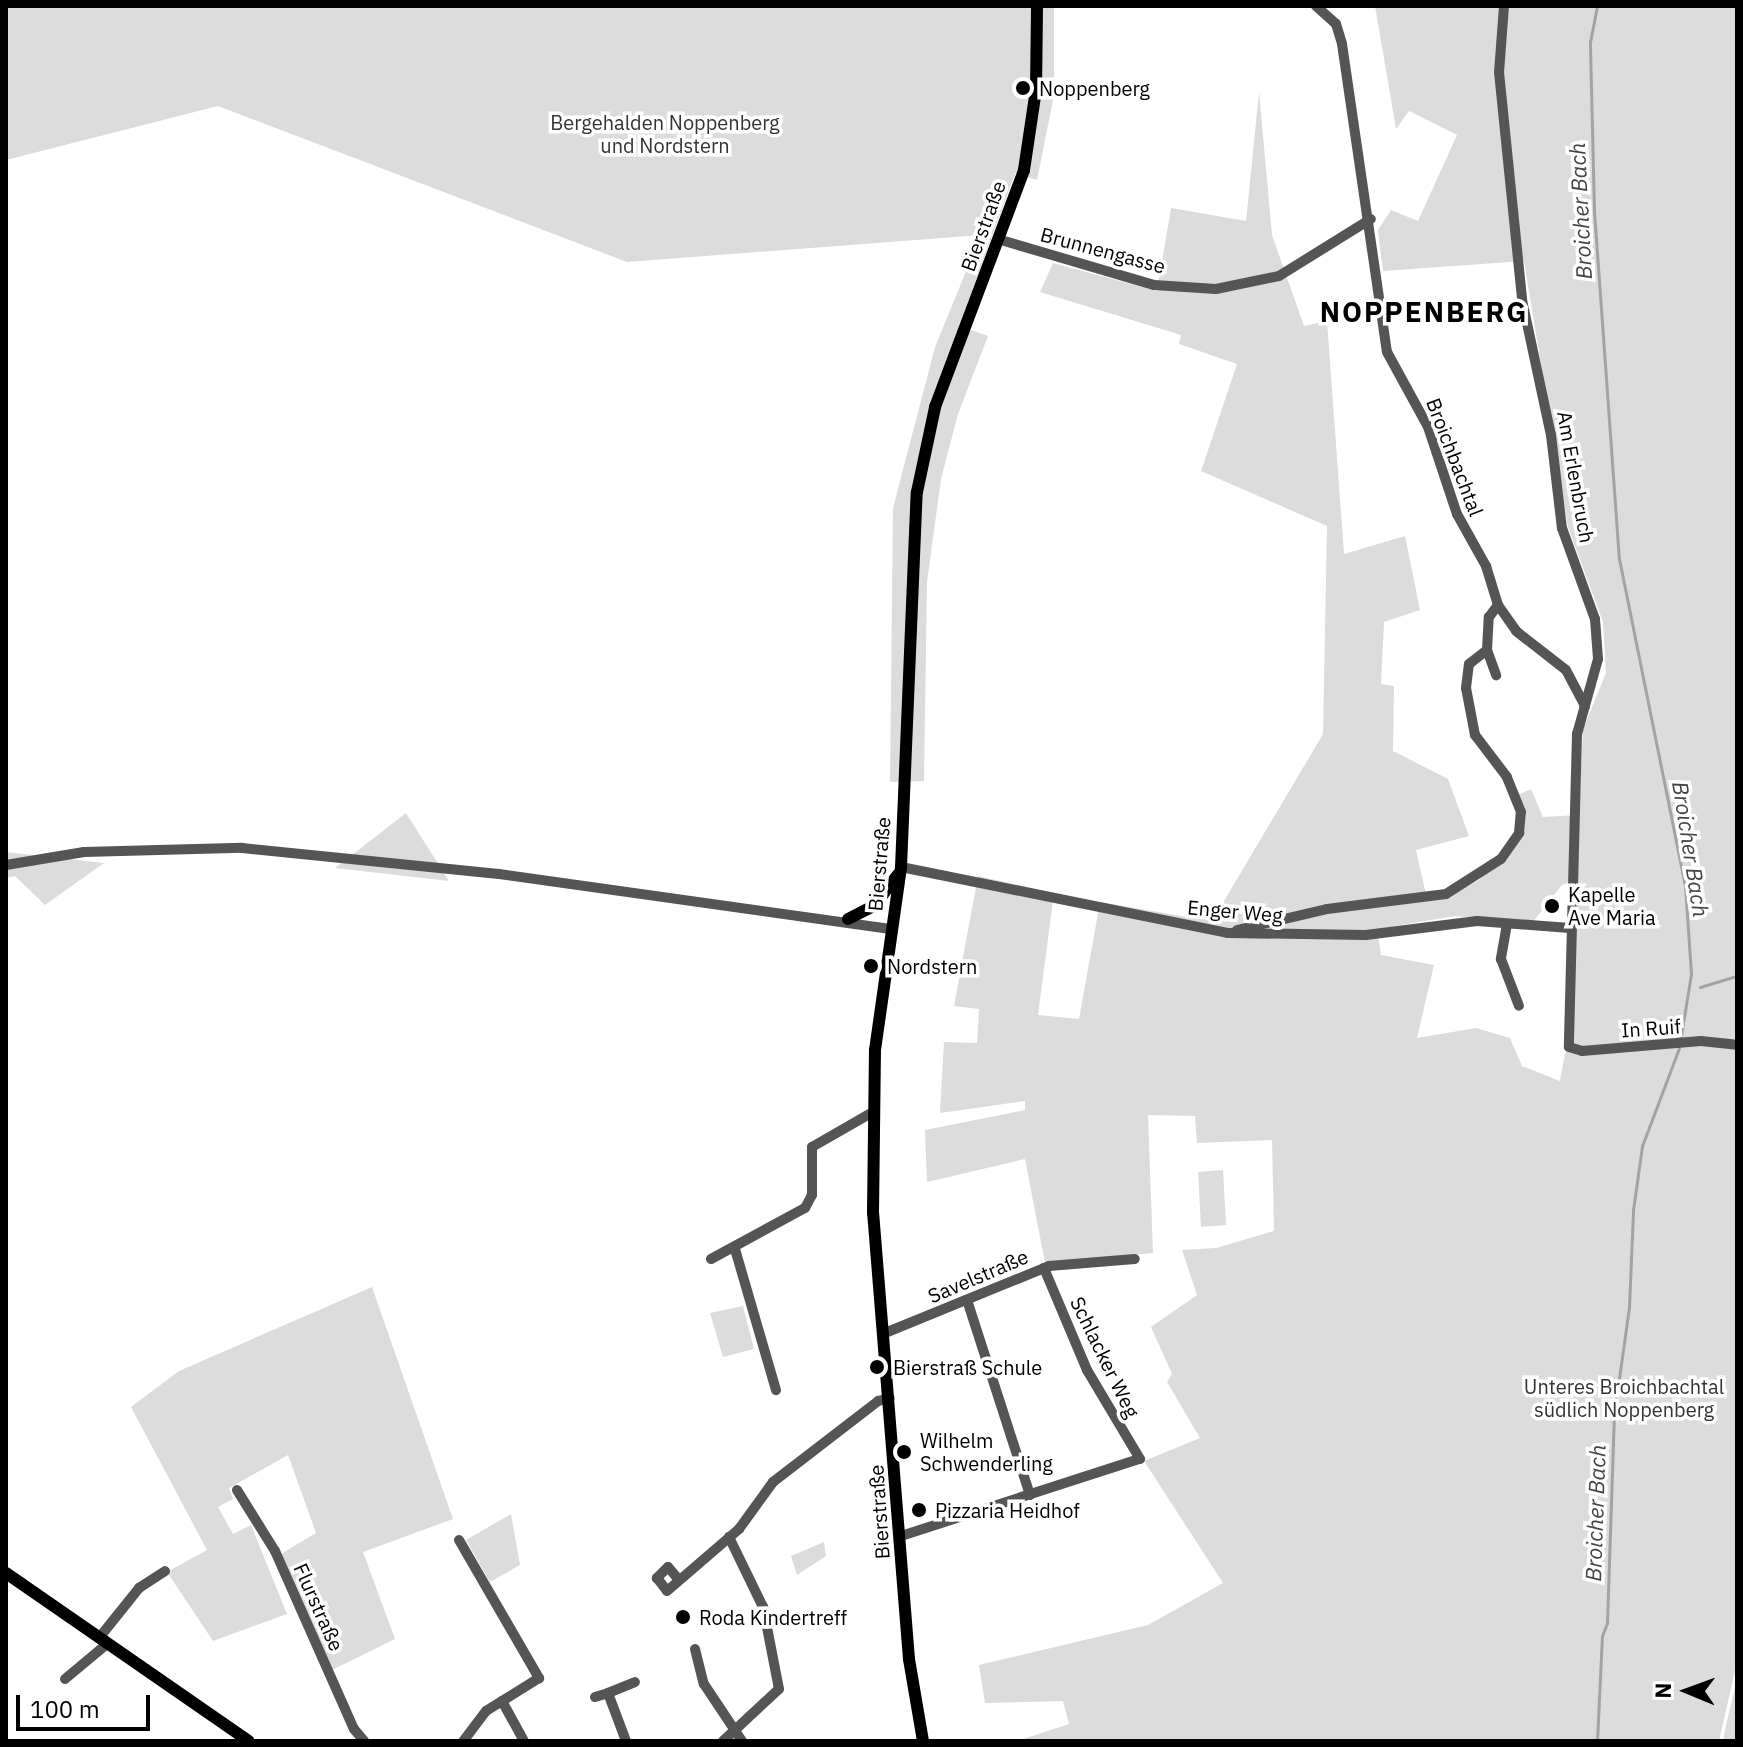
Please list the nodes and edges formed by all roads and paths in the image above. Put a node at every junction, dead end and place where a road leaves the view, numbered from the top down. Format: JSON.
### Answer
{"nodes":[{"id":1,"x":1037,"y":6,"type":"edge"},
{"id":2,"x":1316,"y":6,"type":"edge"},
{"id":3,"x":1504,"y":6,"type":"edge"},
{"id":4,"x":1371,"y":219,"type":"junction"},
{"id":5,"x":1001,"y":240,"type":"junction"},
{"id":6,"x":1498,"y":605,"type":"junction"},
{"id":7,"x":1487,"y":650,"type":"junction"},
{"id":8,"x":1496,"y":675,"type":"dead end"},
{"id":9,"x":1585,"y":706,"type":"junction"},
{"id":10,"x":6,"y":865,"type":"edge"},
{"id":11,"x":900,"y":870,"type":"junction"},
{"id":12,"x":848,"y":919,"type":"junction"},
{"id":13,"x":1507,"y":924,"type":"junction"},
{"id":14,"x":1570,"y":928,"type":"junction"},
{"id":15,"x":892,"y":929,"type":"junction"},
{"id":16,"x":1227,"y":933,"type":"junction"},
{"id":17,"x":1519,"y":1006,"type":"dead end"},
{"id":18,"x":1737,"y":1045,"type":"edge"},
{"id":19,"x":1569,"y":1047,"type":"joint"},
{"id":20,"x":873,"y":1112,"type":"junction"},
{"id":21,"x":735,"y":1249,"type":"junction"},
{"id":22,"x":711,"y":1259,"type":"dead end"},
{"id":23,"x":1135,"y":1259,"type":"dead end"},
{"id":24,"x":1044,"y":1268,"type":"junction"},
{"id":25,"x":967,"y":1300,"type":"junction"},
{"id":26,"x":885,"y":1333,"type":"junction"},
{"id":27,"x":776,"y":1390,"type":"dead end"},
{"id":28,"x":890,"y":1398,"type":"junction"},
{"id":29,"x":237,"y":1490,"type":"dead end"},
{"id":30,"x":1030,"y":1495,"type":"junction"},
{"id":31,"x":901,"y":1536,"type":"junction"},
{"id":32,"x":729,"y":1537,"type":"junction"},
{"id":33,"x":459,"y":1540,"type":"dead end"},
{"id":34,"x":165,"y":1571,"type":"dead end"},
{"id":35,"x":6,"y":1573,"type":"edge"},
{"id":36,"x":679,"y":1580,"type":"dead end"},
{"id":37,"x":104,"y":1640,"type":"junction"},
{"id":38,"x":695,"y":1649,"type":"dead end"},
{"id":39,"x":65,"y":1679,"type":"dead end"},
{"id":40,"x":635,"y":1682,"type":"dead end"},
{"id":41,"x":608,"y":1693,"type":"junction"},
{"id":42,"x":595,"y":1697,"type":"dead end"},
{"id":43,"x":502,"y":1701,"type":"junction"},
{"id":44,"x":738,"y":1737,"type":"edge"},
{"id":45,"x":249,"y":1741,"type":"edge"},
{"id":46,"x":364,"y":1741,"type":"edge"},
{"id":47,"x":463,"y":1741,"type":"edge"},
{"id":48,"x":524,"y":1741,"type":"edge"},
{"id":49,"x":626,"y":1741,"type":"edge"},
{"id":50,"x":723,"y":1741,"type":"edge"},
{"id":51,"x":923,"y":1741,"type":"edge"}],
"edges":[{"from":1,"to":5,"type":"main road","name":"Bierstraße"},
{"from":2,"to":4,"type":"street","name":"Broichbachtal"},
{"from":3,"to":9,"type":"street","name":"Am Erlenbruch"},
{"from":4,"to":5,"type":"street","name":"Brunnengasse"},
{"from":4,"to":6,"type":"street","name":"Broichbachtal"},
{"from":5,"to":11,"type":"main road","name":"Bierstraße"},
{"from":6,"to":7,"type":"street"},
{"from":6,"to":9,"type":"street","name":"Broichbachtal"},
{"from":7,"to":8,"type":"street"},
{"from":7,"to":16,"type":"street"},
{"from":9,"to":14,"type":"street","name":"Am Erlenbruch"},
{"from":10,"to":12,"type":"street"},
{"from":11,"to":12,"type":"main road"},
{"from":11,"to":15,"type":"main road","name":"Bierstraße"},
{"from":11,"to":16,"type":"street","name":"Enger Weg"},
{"from":12,"to":15,"type":"street"},
{"from":13,"to":14,"type":"street","name":"Enger Weg"},
{"from":13,"to":16,"type":"street","name":"Enger Weg"},
{"from":13,"to":17,"type":"street"},
{"from":14,"to":19,"type":"street","name":"Am Erlenbruch"},
{"from":15,"to":20,"type":"main road","name":"Bierstraße"},
{"from":18,"to":19,"type":"street","name":"In Ruif"},
{"from":20,"to":21,"type":"street"},
{"from":20,"to":26,"type":"main road","name":"Bierstraße"},
{"from":21,"to":22,"type":"street"},
{"from":21,"to":27,"type":"street"},
{"from":23,"to":24,"type":"street","name":"Savelstraße"},
{"from":24,"to":25,"type":"street","name":"Savelstraße"},
{"from":24,"to":30,"type":"street","name":"Schlacker Weg"},
{"from":25,"to":26,"type":"street","name":"Savelstraße"},
{"from":25,"to":30,"type":"street"},
{"from":26,"to":28,"type":"main road","name":"Bierstraße"},
{"from":28,"to":31,"type":"main road","name":"Bierstraße"},
{"from":28,"to":32,"type":"street"},
{"from":29,"to":46,"type":"street","name":"Flurstraße"},
{"from":30,"to":31,"type":"street"},
{"from":31,"to":51,"type":"main road","name":"Bierstraße"},
{"from":32,"to":36,"type":"street"},
{"from":32,"to":44,"type":"street"},
{"from":33,"to":43,"type":"street"},
{"from":34,"to":37,"type":"street"},
{"from":35,"to":37,"type":"main road"},
{"from":37,"to":39,"type":"street"},
{"from":37,"to":45,"type":"main road"},
{"from":38,"to":44,"type":"street"},
{"from":40,"to":41,"type":"street"},
{"from":41,"to":42,"type":"street"},
{"from":41,"to":49,"type":"street"},
{"from":43,"to":47,"type":"street"},
{"from":43,"to":48,"type":"street"},
{"from":44,"to":50,"type":"street"}]}
